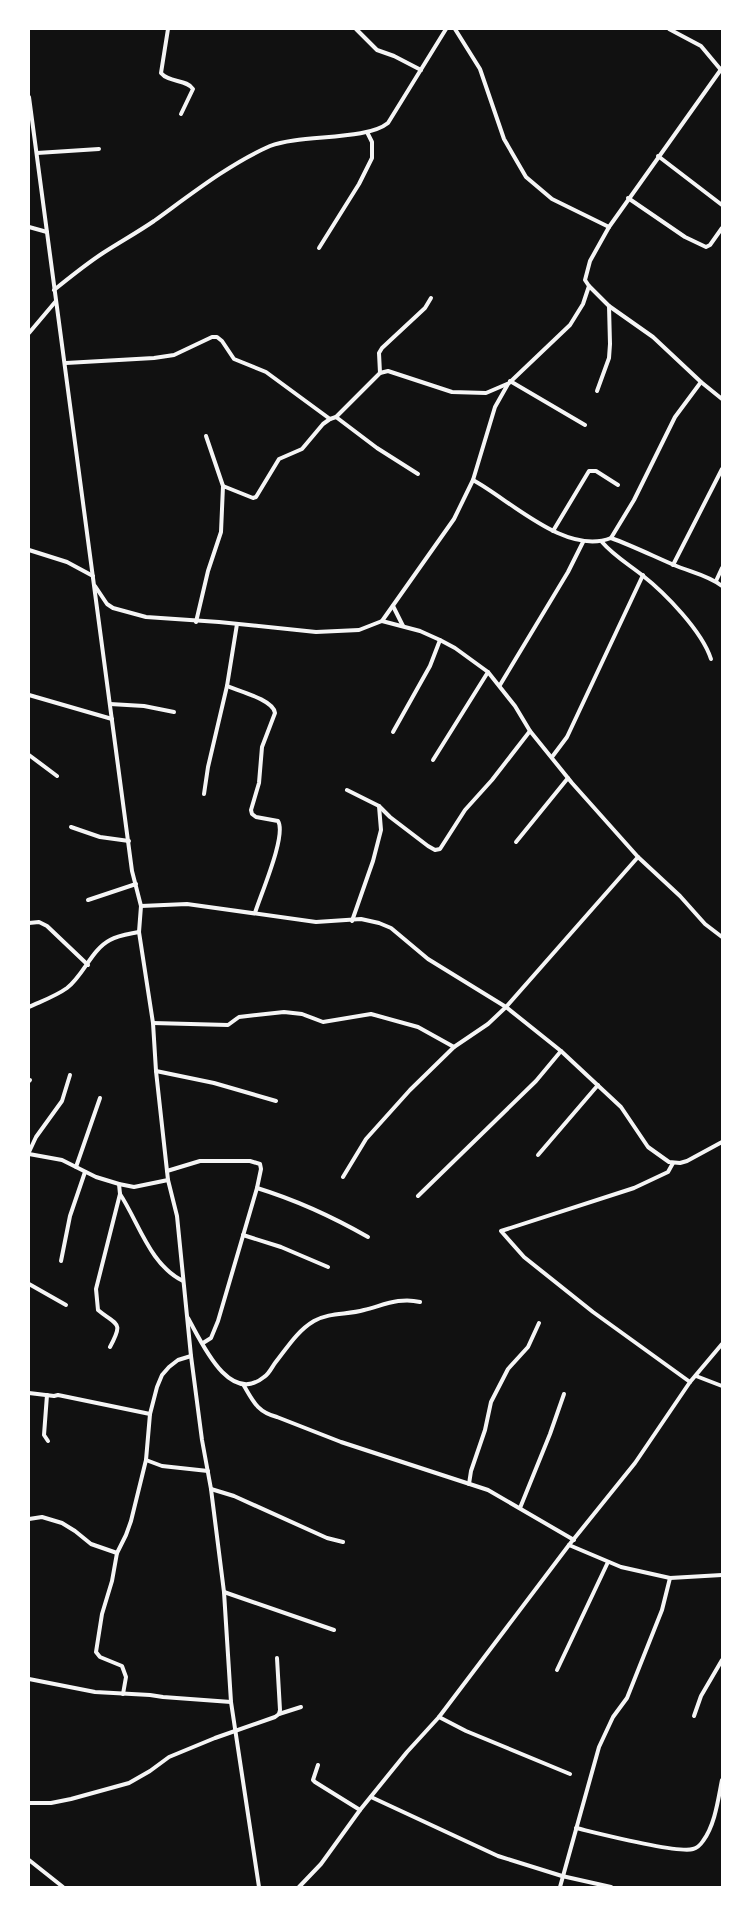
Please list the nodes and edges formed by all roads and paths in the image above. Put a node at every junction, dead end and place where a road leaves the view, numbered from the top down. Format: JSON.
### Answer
{"nodes":[{"id":1,"x":168,"y":29,"type":"edge"},
{"id":2,"x":356,"y":29,"type":"edge"},
{"id":3,"x":446,"y":29,"type":"edge"},
{"id":4,"x":455,"y":29,"type":"edge"},
{"id":5,"x":669,"y":29,"type":"edge"},
{"id":6,"x":721,"y":69,"type":"edge"},
{"id":7,"x":421,"y":70,"type":"junction"},
{"id":8,"x":29,"y":97,"type":"edge"},
{"id":9,"x":181,"y":114,"type":"dead end"},
{"id":10,"x":367,"y":132,"type":"junction"},
{"id":11,"x":99,"y":149,"type":"dead end"},
{"id":12,"x":37,"y":153,"type":"junction"},
{"id":13,"x":658,"y":156,"type":"junction"},
{"id":14,"x":628,"y":198,"type":"junction"},
{"id":15,"x":722,"y":205,"type":"edge"},
{"id":16,"x":609,"y":227,"type":"junction"},
{"id":17,"x":29,"y":228,"type":"edge"},
{"id":18,"x":722,"y":228,"type":"edge"},
{"id":19,"x":47,"y":232,"type":"junction"},
{"id":20,"x":319,"y":248,"type":"dead end"},
{"id":21,"x":589,"y":286,"type":"junction"},
{"id":22,"x":54,"y":290,"type":"junction"},
{"id":23,"x":431,"y":298,"type":"dead end"},
{"id":24,"x":56,"y":301,"type":"junction"},
{"id":25,"x":609,"y":306,"type":"junction"},
{"id":26,"x":29,"y":333,"type":"edge"},
{"id":27,"x":66,"y":363,"type":"junction"},
{"id":28,"x":380,"y":373,"type":"junction"},
{"id":29,"x":509,"y":382,"type":"junction"},
{"id":30,"x":701,"y":382,"type":"junction"},
{"id":31,"x":597,"y":391,"type":"dead end"},
{"id":32,"x":722,"y":399,"type":"edge"},
{"id":33,"x":336,"y":417,"type":"junction"},
{"id":34,"x":330,"y":419,"type":"junction"},
{"id":35,"x":585,"y":425,"type":"dead end"},
{"id":36,"x":206,"y":436,"type":"dead end"},
{"id":37,"x":722,"y":469,"type":"edge"},
{"id":38,"x":418,"y":474,"type":"dead end"},
{"id":39,"x":473,"y":480,"type":"junction"},
{"id":40,"x":618,"y":485,"type":"dead end"},
{"id":41,"x":223,"y":486,"type":"junction"},
{"id":42,"x":552,"y":531,"type":"junction"},
{"id":43,"x":611,"y":538,"type":"junction"},
{"id":44,"x":584,"y":542,"type":"junction"},
{"id":45,"x":602,"y":542,"type":"junction"},
{"id":46,"x":29,"y":550,"type":"edge"},
{"id":47,"x":673,"y":564,"type":"junction"},
{"id":48,"x":722,"y":568,"type":"edge"},
{"id":49,"x":643,"y":575,"type":"junction"},
{"id":50,"x":93,"y":576,"type":"junction"},
{"id":51,"x":716,"y":581,"type":"junction"},
{"id":52,"x":94,"y":586,"type":"junction"},
{"id":53,"x":722,"y":586,"type":"edge"},
{"id":54,"x":393,"y":606,"type":"junction"},
{"id":55,"x":382,"y":621,"type":"junction"},
{"id":56,"x":196,"y":622,"type":"junction"},
{"id":57,"x":237,"y":624,"type":"junction"},
{"id":58,"x":402,"y":626,"type":"junction"},
{"id":59,"x":440,"y":640,"type":"junction"},
{"id":60,"x":711,"y":659,"type":"dead end"},
{"id":61,"x":488,"y":672,"type":"junction"},
{"id":62,"x":500,"y":685,"type":"junction"},
{"id":63,"x":227,"y":686,"type":"junction"},
{"id":64,"x":29,"y":695,"type":"edge"},
{"id":65,"x":110,"y":704,"type":"junction"},
{"id":66,"x":174,"y":712,"type":"dead end"},
{"id":67,"x":112,"y":719,"type":"junction"},
{"id":68,"x":530,"y":731,"type":"junction"},
{"id":69,"x":393,"y":732,"type":"dead end"},
{"id":70,"x":29,"y":755,"type":"edge"},
{"id":71,"x":552,"y":757,"type":"junction"},
{"id":72,"x":433,"y":760,"type":"dead end"},
{"id":73,"x":57,"y":776,"type":"dead end"},
{"id":74,"x":568,"y":778,"type":"junction"},
{"id":75,"x":347,"y":790,"type":"dead end"},
{"id":76,"x":204,"y":794,"type":"dead end"},
{"id":77,"x":379,"y":806,"type":"junction"},
{"id":78,"x":71,"y":827,"type":"dead end"},
{"id":79,"x":129,"y":841,"type":"junction"},
{"id":80,"x":516,"y":842,"type":"dead end"},
{"id":81,"x":638,"y":857,"type":"junction"},
{"id":82,"x":136,"y":884,"type":"junction"},
{"id":83,"x":88,"y":900,"type":"dead end"},
{"id":84,"x":141,"y":906,"type":"junction"},
{"id":85,"x":255,"y":912,"type":"junction"},
{"id":86,"x":352,"y":921,"type":"junction"},
{"id":87,"x":29,"y":923,"type":"edge"},
{"id":88,"x":139,"y":932,"type":"junction"},
{"id":89,"x":722,"y":937,"type":"edge"},
{"id":90,"x":88,"y":965,"type":"junction"},
{"id":91,"x":29,"y":1007,"type":"edge"},
{"id":92,"x":506,"y":1007,"type":"junction"},
{"id":93,"x":153,"y":1023,"type":"junction"},
{"id":94,"x":454,"y":1047,"type":"junction"},
{"id":95,"x":561,"y":1051,"type":"junction"},
{"id":96,"x":156,"y":1071,"type":"junction"},
{"id":97,"x":70,"y":1075,"type":"dead end"},
{"id":98,"x":598,"y":1085,"type":"junction"},
{"id":99,"x":100,"y":1098,"type":"dead end"},
{"id":100,"x":276,"y":1101,"type":"dead end"},
{"id":101,"x":722,"y":1142,"type":"edge"},
{"id":102,"x":29,"y":1153,"type":"edge"},
{"id":103,"x":538,"y":1155,"type":"dead end"},
{"id":104,"x":674,"y":1163,"type":"junction"},
{"id":105,"x":76,"y":1167,"type":"junction"},
{"id":106,"x":167,"y":1170,"type":"junction"},
{"id":107,"x":85,"y":1172,"type":"junction"},
{"id":108,"x":343,"y":1177,"type":"dead end"},
{"id":109,"x":168,"y":1180,"type":"junction"},
{"id":110,"x":119,"y":1184,"type":"junction"},
{"id":111,"x":257,"y":1188,"type":"junction"},
{"id":112,"x":120,"y":1194,"type":"junction"},
{"id":113,"x":418,"y":1196,"type":"dead end"},
{"id":114,"x":243,"y":1235,"type":"junction"},
{"id":115,"x":368,"y":1237,"type":"dead end"},
{"id":116,"x":61,"y":1261,"type":"dead end"},
{"id":117,"x":328,"y":1267,"type":"dead end"},
{"id":118,"x":183,"y":1281,"type":"junction"},
{"id":119,"x":29,"y":1284,"type":"edge"},
{"id":120,"x":420,"y":1302,"type":"dead end"},
{"id":121,"x":66,"y":1305,"type":"dead end"},
{"id":122,"x":187,"y":1316,"type":"junction"},
{"id":123,"x":539,"y":1323,"type":"dead end"},
{"id":124,"x":203,"y":1343,"type":"junction"},
{"id":125,"x":722,"y":1344,"type":"edge"},
{"id":126,"x":110,"y":1347,"type":"dead end"},
{"id":127,"x":191,"y":1356,"type":"junction"},
{"id":128,"x":696,"y":1376,"type":"junction"},
{"id":129,"x":690,"y":1382,"type":"junction"},
{"id":130,"x":243,"y":1384,"type":"junction"},
{"id":131,"x":722,"y":1386,"type":"edge"},
{"id":132,"x":29,"y":1393,"type":"edge"},
{"id":133,"x":564,"y":1394,"type":"dead end"},
{"id":134,"x":47,"y":1395,"type":"junction"},
{"id":135,"x":150,"y":1414,"type":"junction"},
{"id":136,"x":48,"y":1441,"type":"dead end"},
{"id":137,"x":146,"y":1460,"type":"junction"},
{"id":138,"x":208,"y":1471,"type":"junction"},
{"id":139,"x":469,"y":1484,"type":"junction"},
{"id":140,"x":211,"y":1489,"type":"junction"},
{"id":141,"x":520,"y":1508,"type":"junction"},
{"id":142,"x":29,"y":1519,"type":"edge"},
{"id":143,"x":574,"y":1540,"type":"junction"},
{"id":144,"x":343,"y":1542,"type":"dead end"},
{"id":145,"x":568,"y":1546,"type":"junction"},
{"id":146,"x":117,"y":1553,"type":"junction"},
{"id":147,"x":608,"y":1562,"type":"junction"},
{"id":148,"x":722,"y":1575,"type":"edge"},
{"id":149,"x":670,"y":1578,"type":"junction"},
{"id":150,"x":224,"y":1592,"type":"junction"},
{"id":151,"x":334,"y":1630,"type":"dead end"},
{"id":152,"x":277,"y":1658,"type":"dead end"},
{"id":153,"x":722,"y":1660,"type":"edge"},
{"id":154,"x":557,"y":1670,"type":"dead end"},
{"id":155,"x":29,"y":1680,"type":"edge"},
{"id":156,"x":123,"y":1694,"type":"junction"},
{"id":157,"x":231,"y":1702,"type":"junction"},
{"id":158,"x":300,"y":1707,"type":"dead end"},
{"id":159,"x":279,"y":1714,"type":"junction"},
{"id":160,"x":694,"y":1716,"type":"dead end"},
{"id":161,"x":439,"y":1717,"type":"junction"},
{"id":162,"x":236,"y":1731,"type":"junction"},
{"id":163,"x":318,"y":1764,"type":"dead end"},
{"id":164,"x":570,"y":1774,"type":"dead end"},
{"id":165,"x":722,"y":1780,"type":"edge"},
{"id":166,"x":371,"y":1797,"type":"junction"},
{"id":167,"x":29,"y":1803,"type":"edge"},
{"id":168,"x":360,"y":1810,"type":"junction"},
{"id":169,"x":576,"y":1828,"type":"junction"},
{"id":170,"x":29,"y":1860,"type":"edge"},
{"id":171,"x":562,"y":1876,"type":"junction"},
{"id":172,"x":601,"y":1886,"type":"edge"},
{"id":173,"x":63,"y":1887,"type":"edge"},
{"id":174,"x":259,"y":1887,"type":"edge"},
{"id":175,"x":300,"y":1887,"type":"edge"},
{"id":176,"x":560,"y":1887,"type":"edge"},
{"id":177,"x":611,"y":1887,"type":"edge"}],
"edges":[{"from":1,"to":9,"type":"street"},
{"from":2,"to":7,"type":"street"},
{"from":3,"to":7,"type":"street"},
{"from":4,"to":16,"type":"street"},
{"from":5,"to":6,"type":"street"},
{"from":6,"to":13,"type":"street"},
{"from":7,"to":10,"type":"street"},
{"from":8,"to":12,"type":"street"},
{"from":10,"to":20,"type":"street"},
{"from":10,"to":22,"type":"street"},
{"from":11,"to":12,"type":"street"},
{"from":12,"to":19,"type":"street"},
{"from":13,"to":14,"type":"street"},
{"from":13,"to":15,"type":"street"},
{"from":14,"to":16,"type":"street"},
{"from":14,"to":18,"type":"street"},
{"from":16,"to":21,"type":"street"},
{"from":17,"to":19,"type":"street"},
{"from":19,"to":22,"type":"street"},
{"from":21,"to":25,"type":"street"},
{"from":21,"to":29,"type":"street"},
{"from":22,"to":24,"type":"street"},
{"from":23,"to":28,"type":"street"},
{"from":24,"to":26,"type":"street"},
{"from":24,"to":27,"type":"street"},
{"from":25,"to":30,"type":"street"},
{"from":25,"to":31,"type":"street"},
{"from":27,"to":34,"type":"street"},
{"from":27,"to":50,"type":"street"},
{"from":28,"to":29,"type":"street"},
{"from":28,"to":33,"type":"street"},
{"from":29,"to":35,"type":"street"},
{"from":29,"to":39,"type":"street"},
{"from":30,"to":32,"type":"street"},
{"from":30,"to":43,"type":"street"},
{"from":33,"to":34,"type":"street"},
{"from":33,"to":38,"type":"street"},
{"from":34,"to":41,"type":"street"},
{"from":36,"to":41,"type":"street"},
{"from":37,"to":47,"type":"street"},
{"from":39,"to":42,"type":"street"},
{"from":39,"to":54,"type":"street"},
{"from":40,"to":42,"type":"street"},
{"from":41,"to":56,"type":"street"},
{"from":42,"to":44,"type":"street"},
{"from":43,"to":45,"type":"street"},
{"from":43,"to":47,"type":"street"},
{"from":44,"to":45,"type":"street"},
{"from":44,"to":62,"type":"street"},
{"from":45,"to":49,"type":"street"},
{"from":46,"to":50,"type":"street"},
{"from":47,"to":51,"type":"street"},
{"from":48,"to":51,"type":"street"},
{"from":49,"to":60,"type":"street"},
{"from":49,"to":71,"type":"street"},
{"from":50,"to":52,"type":"street"},
{"from":51,"to":53,"type":"street"},
{"from":52,"to":56,"type":"street"},
{"from":52,"to":65,"type":"street"},
{"from":54,"to":55,"type":"street"},
{"from":54,"to":58,"type":"street"},
{"from":55,"to":57,"type":"street"},
{"from":55,"to":58,"type":"street"},
{"from":56,"to":57,"type":"street"},
{"from":57,"to":63,"type":"street"},
{"from":58,"to":59,"type":"street"},
{"from":59,"to":61,"type":"street"},
{"from":59,"to":69,"type":"street"},
{"from":61,"to":62,"type":"street"},
{"from":61,"to":72,"type":"street"},
{"from":62,"to":68,"type":"street"},
{"from":63,"to":76,"type":"street"},
{"from":63,"to":85,"type":"street"},
{"from":64,"to":67,"type":"street"},
{"from":65,"to":66,"type":"street"},
{"from":65,"to":67,"type":"street"},
{"from":67,"to":79,"type":"street"},
{"from":68,"to":71,"type":"street"},
{"from":68,"to":77,"type":"street"},
{"from":70,"to":73,"type":"street"},
{"from":71,"to":74,"type":"street"},
{"from":74,"to":80,"type":"street"},
{"from":74,"to":81,"type":"street"},
{"from":75,"to":77,"type":"street"},
{"from":77,"to":86,"type":"street"},
{"from":78,"to":79,"type":"street"},
{"from":79,"to":82,"type":"street"},
{"from":81,"to":89,"type":"street"},
{"from":81,"to":92,"type":"street"},
{"from":82,"to":83,"type":"street"},
{"from":82,"to":84,"type":"street"},
{"from":84,"to":85,"type":"street"},
{"from":84,"to":88,"type":"street"},
{"from":85,"to":86,"type":"street"},
{"from":86,"to":92,"type":"street"},
{"from":87,"to":90,"type":"street"},
{"from":88,"to":90,"type":"street"},
{"from":88,"to":93,"type":"street"},
{"from":90,"to":91,"type":"street"},
{"from":92,"to":94,"type":"street"},
{"from":92,"to":95,"type":"street"},
{"from":93,"to":94,"type":"street"},
{"from":93,"to":96,"type":"street"},
{"from":94,"to":108,"type":"street"},
{"from":95,"to":98,"type":"street"},
{"from":95,"to":113,"type":"street"},
{"from":96,"to":100,"type":"street"},
{"from":96,"to":106,"type":"street"},
{"from":97,"to":102,"type":"street"},
{"from":98,"to":103,"type":"street"},
{"from":98,"to":104,"type":"street"},
{"from":99,"to":105,"type":"street"},
{"from":101,"to":104,"type":"street"},
{"from":102,"to":105,"type":"street"},
{"from":104,"to":129,"type":"street"},
{"from":105,"to":107,"type":"street"},
{"from":106,"to":109,"type":"street"},
{"from":106,"to":111,"type":"street"},
{"from":107,"to":110,"type":"street"},
{"from":107,"to":116,"type":"street"},
{"from":109,"to":110,"type":"street"},
{"from":109,"to":118,"type":"street"},
{"from":110,"to":112,"type":"street"},
{"from":111,"to":114,"type":"street"},
{"from":111,"to":115,"type":"street"},
{"from":112,"to":118,"type":"street"},
{"from":112,"to":126,"type":"street"},
{"from":114,"to":117,"type":"street"},
{"from":114,"to":124,"type":"street"},
{"from":118,"to":122,"type":"street"},
{"from":119,"to":121,"type":"street"},
{"from":120,"to":130,"type":"street"},
{"from":122,"to":124,"type":"street"},
{"from":122,"to":127,"type":"street"},
{"from":123,"to":139,"type":"street"},
{"from":124,"to":130,"type":"street"},
{"from":125,"to":128,"type":"street"},
{"from":127,"to":135,"type":"street"},
{"from":127,"to":138,"type":"street"},
{"from":128,"to":129,"type":"street"},
{"from":128,"to":131,"type":"street"},
{"from":129,"to":143,"type":"street"},
{"from":130,"to":139,"type":"street"},
{"from":132,"to":134,"type":"street"},
{"from":133,"to":141,"type":"street"},
{"from":134,"to":135,"type":"street"},
{"from":134,"to":136,"type":"street"},
{"from":135,"to":137,"type":"street"},
{"from":137,"to":138,"type":"street"},
{"from":137,"to":146,"type":"street"},
{"from":138,"to":140,"type":"street"},
{"from":139,"to":141,"type":"street"},
{"from":140,"to":144,"type":"street"},
{"from":140,"to":150,"type":"street"},
{"from":141,"to":143,"type":"street"},
{"from":142,"to":146,"type":"street"},
{"from":143,"to":145,"type":"street"},
{"from":145,"to":147,"type":"street"},
{"from":145,"to":161,"type":"street"},
{"from":146,"to":156,"type":"street"},
{"from":147,"to":149,"type":"street"},
{"from":147,"to":154,"type":"street"},
{"from":148,"to":149,"type":"street"},
{"from":149,"to":169,"type":"street"},
{"from":150,"to":151,"type":"street"},
{"from":150,"to":157,"type":"street"},
{"from":152,"to":159,"type":"street"},
{"from":153,"to":160,"type":"street"},
{"from":155,"to":156,"type":"street"},
{"from":156,"to":157,"type":"street"},
{"from":157,"to":162,"type":"street"},
{"from":158,"to":159,"type":"street"},
{"from":159,"to":162,"type":"street"},
{"from":161,"to":164,"type":"street"},
{"from":161,"to":166,"type":"street"},
{"from":162,"to":167,"type":"street"},
{"from":162,"to":174,"type":"street"},
{"from":163,"to":168,"type":"street"},
{"from":165,"to":169,"type":"street"},
{"from":166,"to":168,"type":"street"},
{"from":166,"to":171,"type":"street"},
{"from":168,"to":175,"type":"street"},
{"from":169,"to":171,"type":"street"},
{"from":170,"to":173,"type":"street"},
{"from":171,"to":172,"type":"street"},
{"from":171,"to":176,"type":"street"},
{"from":172,"to":177,"type":"street"}]}
